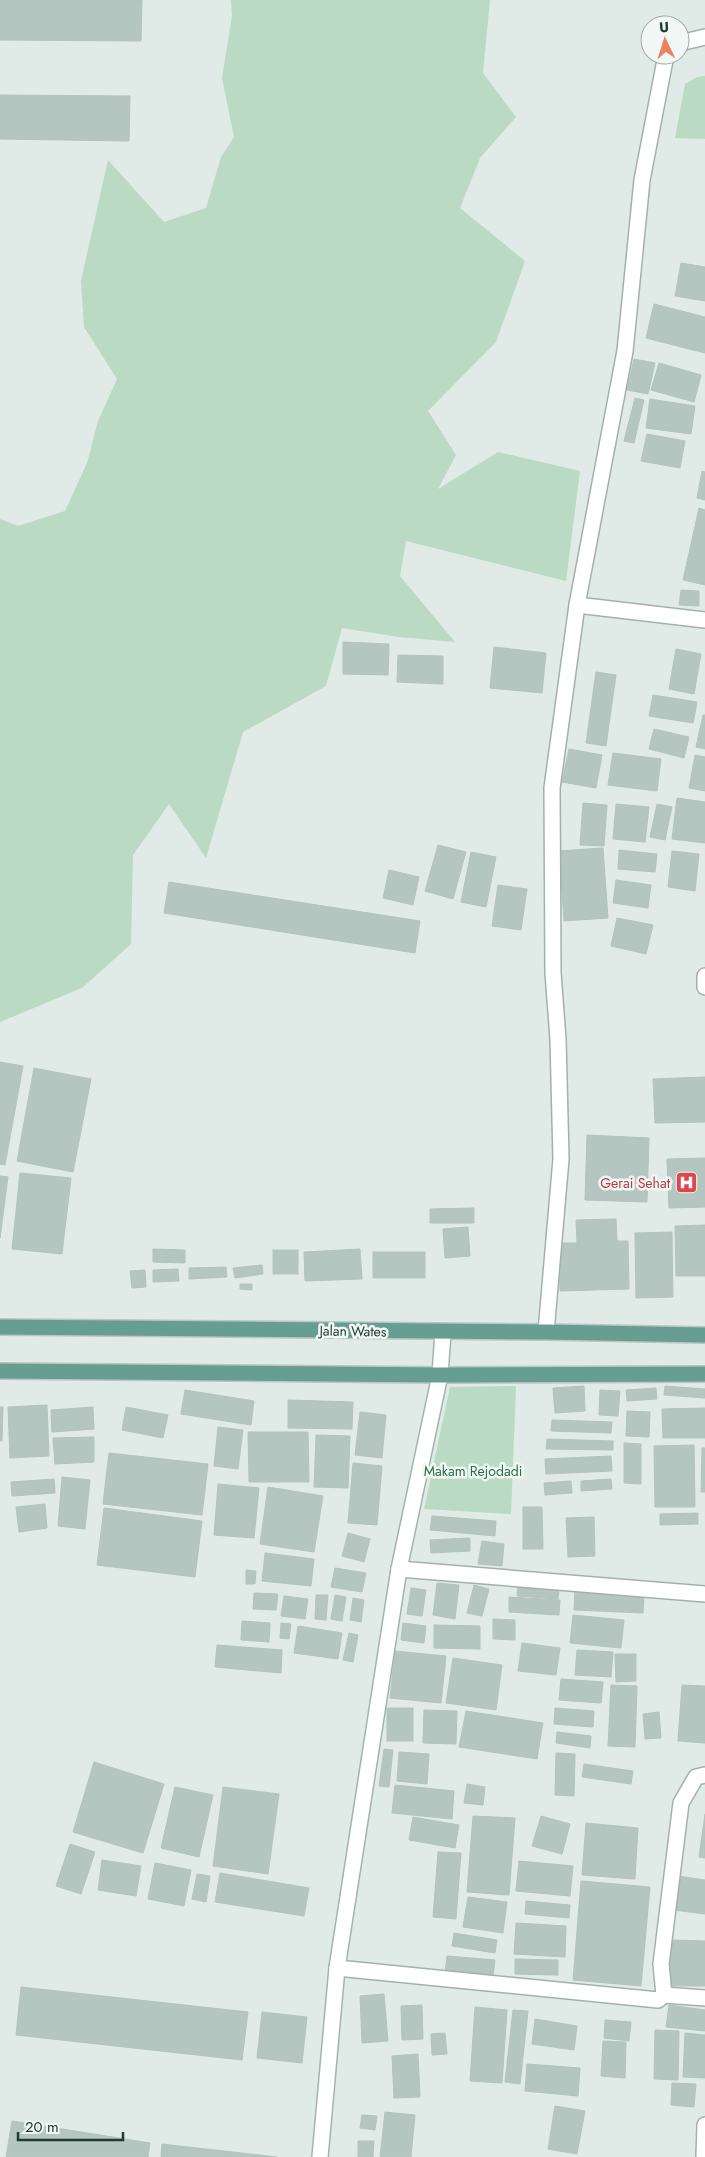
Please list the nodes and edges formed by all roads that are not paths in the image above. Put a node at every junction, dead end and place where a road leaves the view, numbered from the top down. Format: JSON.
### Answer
{"nodes":[{"id":1,"x":705,"y":37,"type":"edge"},
{"id":2,"x":690,"y":41,"type":"edge"},
{"id":3,"x":664,"y":65,"type":"edge"},
{"id":4,"x":577,"y":605,"type":"junction"},
{"id":5,"x":705,"y":620,"type":"edge"},
{"id":6,"x":705,"y":976,"type":"edge"},
{"id":7,"x":705,"y":987,"type":"edge"},
{"id":8,"x":0,"y":1327,"type":"edge"},
{"id":9,"x":442,"y":1332,"type":"junction"},
{"id":10,"x":546,"y":1332,"type":"junction"},
{"id":11,"x":705,"y":1335,"type":"edge"},
{"id":12,"x":0,"y":1371,"type":"edge"},
{"id":13,"x":705,"y":1374,"type":"edge"},
{"id":14,"x":440,"y":1375,"type":"junction"},
{"id":15,"x":399,"y":1569,"type":"junction"},
{"id":16,"x":705,"y":1594,"type":"edge"},
{"id":17,"x":705,"y":1775,"type":"edge"},
{"id":18,"x":337,"y":1968,"type":"junction"},
{"id":19,"x":664,"y":1995,"type":"junction"},
{"id":20,"x":705,"y":1998,"type":"edge"},
{"id":21,"x":705,"y":2126,"type":"edge"},
{"id":22,"x":320,"y":2157,"type":"edge"},
{"id":23,"x":704,"y":2157,"type":"edge"}],
"edges":[{"from":1,"to":2,"type":"street"},
{"from":3,"to":4,"type":"street"},
{"from":4,"to":5,"type":"street"},
{"from":4,"to":10,"type":"street"},
{"from":6,"to":7,"type":"street"},
{"from":8,"to":9,"type":"main road","name":"Jalan Wates"},
{"from":9,"to":10,"type":"main road","name":"Jalan Wates"},
{"from":9,"to":14,"type":"street"},
{"from":10,"to":11,"type":"main road","name":"Jalan Wates"},
{"from":12,"to":14,"type":"main road"},
{"from":13,"to":14,"type":"main road"},
{"from":14,"to":15,"type":"street"},
{"from":15,"to":16,"type":"street"},
{"from":15,"to":18,"type":"street"},
{"from":17,"to":19,"type":"street"},
{"from":18,"to":19,"type":"street"},
{"from":18,"to":22,"type":"street"},
{"from":19,"to":20,"type":"street"},
{"from":21,"to":23,"type":"street"}]}
